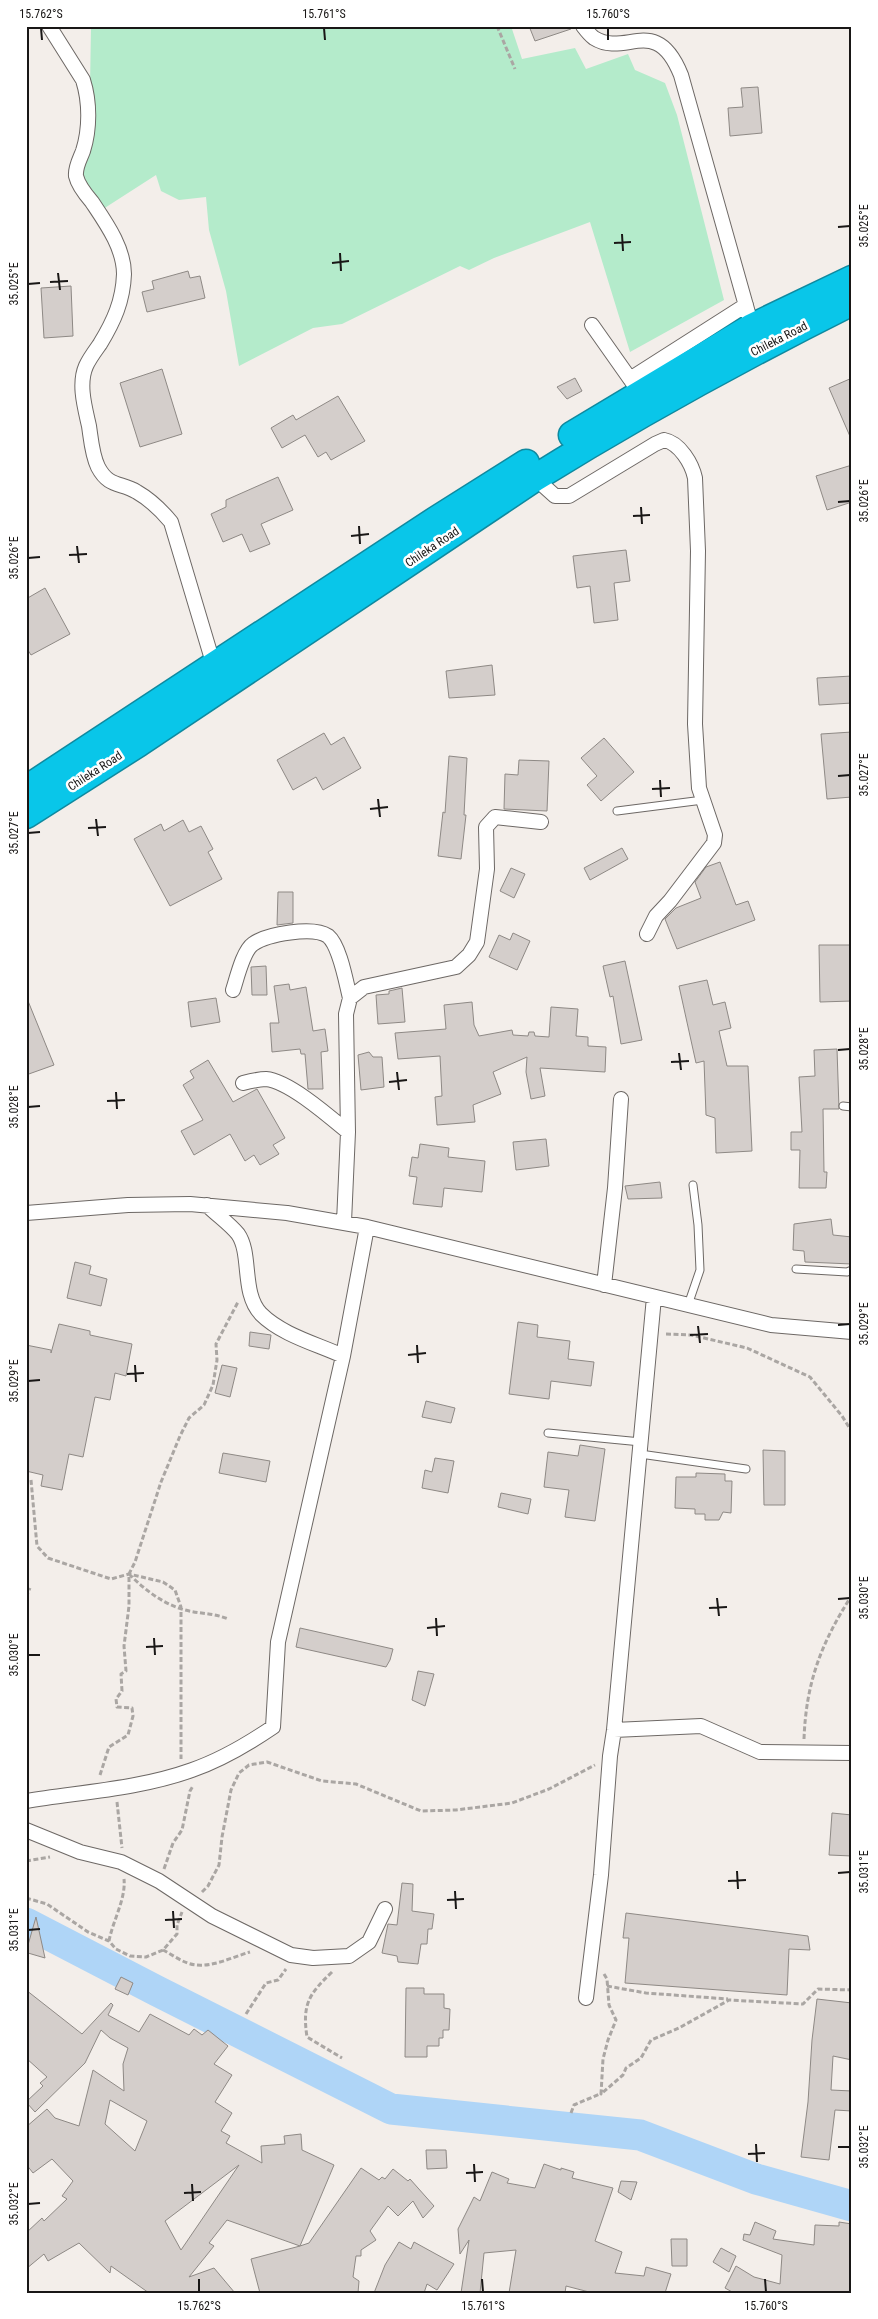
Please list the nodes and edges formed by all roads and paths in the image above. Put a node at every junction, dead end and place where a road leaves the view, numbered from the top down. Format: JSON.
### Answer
{"nodes":[{"id":1,"x":49,"y":26,"type":"edge"},
{"id":2,"x":497,"y":26,"type":"edge"},
{"id":3,"x":583,"y":26,"type":"edge"},
{"id":4,"x":514,"y":69,"type":"dead end"},
{"id":5,"x":852,"y":279,"type":"edge"},
{"id":6,"x":852,"y":302,"type":"edge"},
{"id":7,"x":749,"y":316,"type":"junction"},
{"id":8,"x":592,"y":325,"type":"dead end"},
{"id":9,"x":635,"y":386,"type":"junction"},
{"id":10,"x":536,"y":478,"type":"junction"},
{"id":11,"x":214,"y":666,"type":"junction"},
{"id":12,"x":26,"y":789,"type":"edge"},
{"id":13,"x":703,"y":800,"type":"junction"},
{"id":14,"x":617,"y":811,"type":"dead end"},
{"id":15,"x":26,"y":815,"type":"edge"},
{"id":16,"x":541,"y":822,"type":"dead end"},
{"id":17,"x":647,"y":934,"type":"dead end"},
{"id":18,"x":233,"y":990,"type":"dead end"},
{"id":19,"x":350,"y":998,"type":"junction"},
{"id":20,"x":243,"y":1083,"type":"dead end"},
{"id":21,"x":621,"y":1099,"type":"dead end"},
{"id":22,"x":842,"y":1106,"type":"dead end"},
{"id":23,"x":852,"y":1107,"type":"edge"},
{"id":24,"x":348,"y":1132,"type":"junction"},
{"id":25,"x":693,"y":1186,"type":"dead end"},
{"id":26,"x":207,"y":1205,"type":"junction"},
{"id":27,"x":26,"y":1212,"type":"edge"},
{"id":28,"x":344,"y":1222,"type":"junction"},
{"id":29,"x":367,"y":1227,"type":"junction"},
{"id":30,"x":796,"y":1269,"type":"dead end"},
{"id":31,"x":852,"y":1270,"type":"edge"},
{"id":32,"x":248,"y":1278,"type":"junction"},
{"id":33,"x":604,"y":1285,"type":"junction"},
{"id":34,"x":654,"y":1297,"type":"junction"},
{"id":35,"x":688,"y":1305,"type":"junction"},
{"id":36,"x":852,"y":1332,"type":"edge"},
{"id":37,"x":650,"y":1334,"type":"junction"},
{"id":38,"x":343,"y":1356,"type":"junction"},
{"id":39,"x":852,"y":1432,"type":"edge"},
{"id":40,"x":548,"y":1433,"type":"dead end"},
{"id":41,"x":640,"y":1448,"type":"junction"},
{"id":42,"x":746,"y":1469,"type":"dead end"},
{"id":43,"x":30,"y":1480,"type":"dead end"},
{"id":44,"x":129,"y":1574,"type":"junction"},
{"id":45,"x":28,"y":1586,"type":"edge"},
{"id":46,"x":852,"y":1595,"type":"edge"},
{"id":47,"x":26,"y":1597,"type":"edge"},
{"id":48,"x":228,"y":1619,"type":"dead end"},
{"id":49,"x":614,"y":1730,"type":"junction"},
{"id":50,"x":852,"y":1753,"type":"edge"},
{"id":51,"x":803,"y":1754,"type":"junction"},
{"id":52,"x":610,"y":1756,"type":"junction"},
{"id":53,"x":191,"y":1771,"type":"junction"},
{"id":54,"x":112,"y":1788,"type":"junction"},
{"id":55,"x":92,"y":1791,"type":"junction"},
{"id":56,"x":26,"y":1801,"type":"edge"},
{"id":57,"x":26,"y":1830,"type":"edge"},
{"id":58,"x":121,"y":1862,"type":"junction"},
{"id":59,"x":159,"y":1881,"type":"junction"},
{"id":60,"x":26,"y":1898,"type":"edge"},
{"id":61,"x":190,"y":1902,"type":"junction"},
{"id":62,"x":384,"y":1909,"type":"dead end"},
{"id":63,"x":109,"y":1941,"type":"junction"},
{"id":64,"x":270,"y":1946,"type":"junction"},
{"id":65,"x":163,"y":1950,"type":"junction"},
{"id":66,"x":592,"y":1954,"type":"junction"},
{"id":67,"x":297,"y":1955,"type":"junction"},
{"id":68,"x":349,"y":1956,"type":"junction"},
{"id":69,"x":608,"y":1986,"type":"junction"},
{"id":70,"x":852,"y":1990,"type":"edge"},
{"id":71,"x":586,"y":1998,"type":"dead end"},
{"id":72,"x":729,"y":2000,"type":"junction"},
{"id":73,"x":246,"y":2014,"type":"dead end"},
{"id":74,"x":342,"y":2058,"type":"dead end"},
{"id":75,"x":601,"y":2094,"type":"junction"},
{"id":76,"x":570,"y":2114,"type":"dead end"}],
"edges":[{"from":1,"to":11,"type":"street"},
{"from":2,"to":4,"type":"path"},
{"from":3,"to":7,"type":"street"},
{"from":5,"to":7,"type":"highway","name":"Chileka Road"},
{"from":6,"to":10,"type":"highway","name":"Chileka Road"},
{"from":7,"to":9,"type":"highway","name":"Chileka Road"},
{"from":8,"to":9,"type":"street"},
{"from":9,"to":11,"type":"highway","name":"Chileka Road"},
{"from":10,"to":13,"type":"street"},
{"from":10,"to":15,"type":"highway","name":"Chileka Road"},
{"from":11,"to":12,"type":"highway","name":"Chileka Road"},
{"from":13,"to":14,"type":"lane"},
{"from":13,"to":17,"type":"street"},
{"from":16,"to":19,"type":"street"},
{"from":18,"to":19,"type":"street"},
{"from":19,"to":24,"type":"street"},
{"from":20,"to":24,"type":"street"},
{"from":21,"to":33,"type":"street"},
{"from":22,"to":23,"type":"lane"},
{"from":24,"to":28,"type":"street"},
{"from":25,"to":35,"type":"lane"},
{"from":26,"to":27,"type":"street"},
{"from":26,"to":28,"type":"street"},
{"from":26,"to":32,"type":"street"},
{"from":28,"to":29,"type":"street"},
{"from":29,"to":33,"type":"street"},
{"from":29,"to":38,"type":"street"},
{"from":30,"to":31,"type":"lane"},
{"from":32,"to":38,"type":"street"},
{"from":32,"to":44,"type":"path"},
{"from":33,"to":34,"type":"street"},
{"from":34,"to":35,"type":"street"},
{"from":34,"to":37,"type":"street"},
{"from":35,"to":36,"type":"street"},
{"from":37,"to":39,"type":"path"},
{"from":37,"to":41,"type":"street"},
{"from":38,"to":53,"type":"street"},
{"from":40,"to":41,"type":"lane"},
{"from":41,"to":42,"type":"lane"},
{"from":41,"to":49,"type":"street"},
{"from":43,"to":44,"type":"path"},
{"from":44,"to":48,"type":"path"},
{"from":44,"to":53,"type":"path"},
{"from":44,"to":55,"type":"path"},
{"from":45,"to":47,"type":"path"},
{"from":46,"to":51,"type":"path"},
{"from":49,"to":51,"type":"street"},
{"from":49,"to":52,"type":"street"},
{"from":50,"to":51,"type":"street"},
{"from":52,"to":61,"type":"path"},
{"from":52,"to":66,"type":"street"},
{"from":53,"to":54,"type":"street"},
{"from":53,"to":59,"type":"path"},
{"from":54,"to":55,"type":"street"},
{"from":54,"to":58,"type":"path"},
{"from":55,"to":56,"type":"street"},
{"from":57,"to":58,"type":"street"},
{"from":58,"to":59,"type":"street"},
{"from":58,"to":63,"type":"path"},
{"from":59,"to":61,"type":"street"},
{"from":60,"to":63,"type":"path"},
{"from":61,"to":64,"type":"street"},
{"from":61,"to":65,"type":"path"},
{"from":62,"to":68,"type":"street"},
{"from":63,"to":65,"type":"path"},
{"from":64,"to":65,"type":"path"},
{"from":64,"to":67,"type":"street"},
{"from":66,"to":69,"type":"path"},
{"from":66,"to":71,"type":"street"},
{"from":67,"to":68,"type":"street"},
{"from":67,"to":73,"type":"path"},
{"from":68,"to":74,"type":"path"},
{"from":69,"to":72,"type":"path"},
{"from":69,"to":75,"type":"path"},
{"from":70,"to":72,"type":"path"},
{"from":72,"to":75,"type":"path"},
{"from":75,"to":76,"type":"path"}]}
